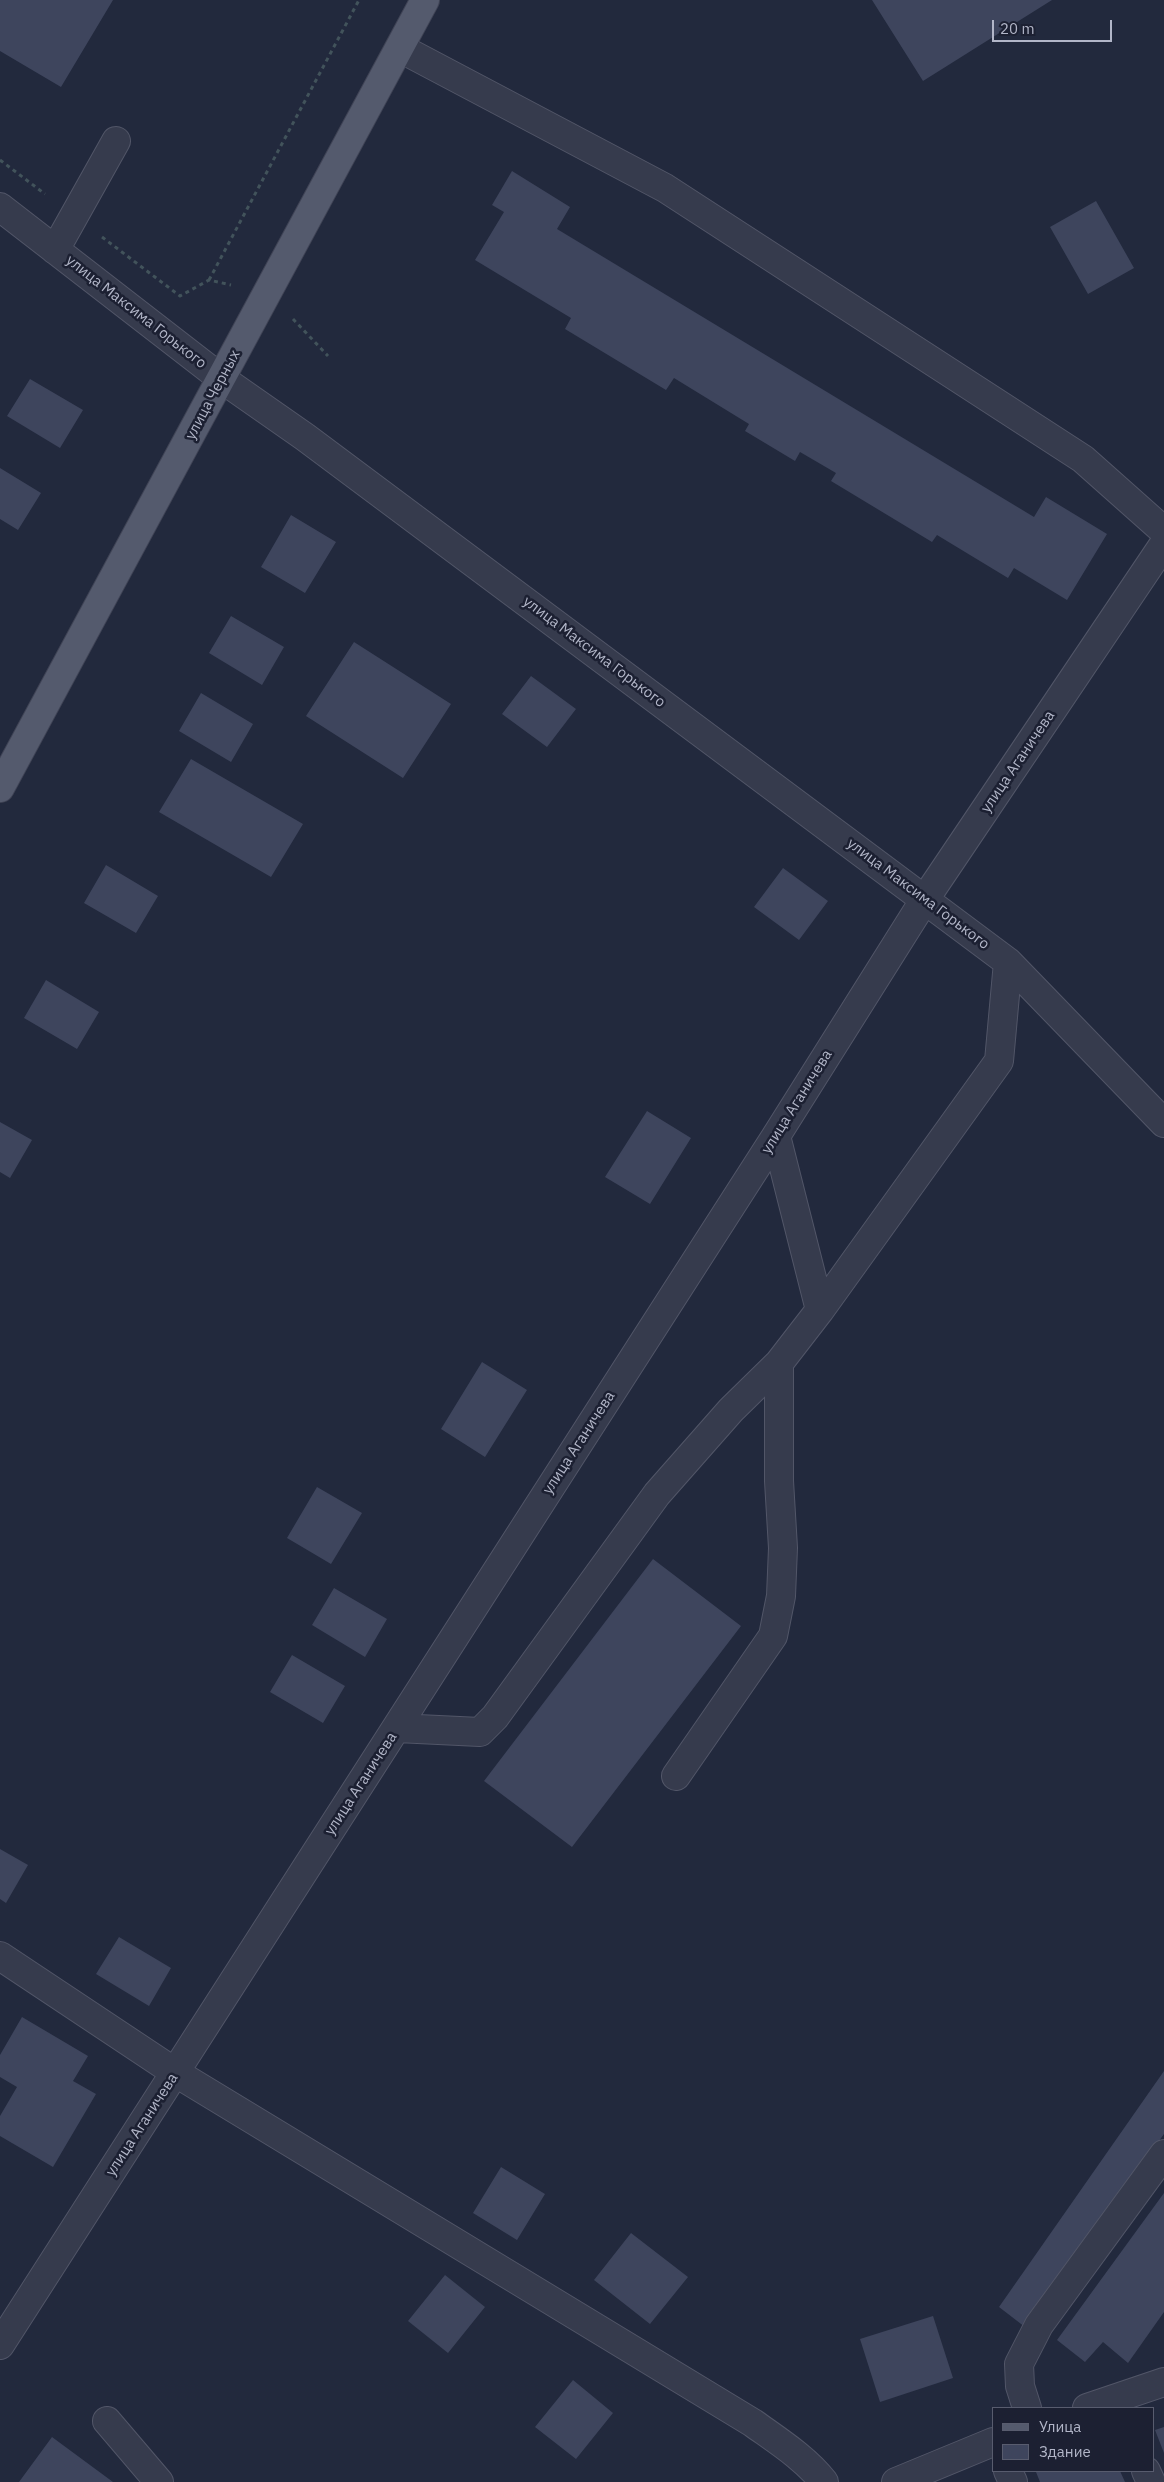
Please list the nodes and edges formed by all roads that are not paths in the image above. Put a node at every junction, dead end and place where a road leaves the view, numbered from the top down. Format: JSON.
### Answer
{"nodes":[{"id":1,"x":425,"y":0,"type":"edge"},
{"id":2,"x":400,"y":48,"type":"junction"},
{"id":3,"x":116,"y":141,"type":"dead end"},
{"id":4,"x":0,"y":208,"type":"edge"},
{"id":5,"x":55,"y":250,"type":"junction"},
{"id":6,"x":222,"y":379,"type":"junction"},
{"id":7,"x":1164,"y":531,"type":"edge"},
{"id":8,"x":1164,"y":544,"type":"edge"},
{"id":9,"x":0,"y":788,"type":"edge"},
{"id":10,"x":925,"y":899,"type":"junction"},
{"id":11,"x":1008,"y":962,"type":"junction"},
{"id":12,"x":1164,"y":1123,"type":"edge"},
{"id":13,"x":776,"y":1136,"type":"junction"},
{"id":14,"x":820,"y":1310,"type":"junction"},
{"id":15,"x":779,"y":1363,"type":"junction"},
{"id":16,"x":397,"y":1728,"type":"junction"},
{"id":17,"x":676,"y":1776,"type":"dead end"},
{"id":18,"x":0,"y":1956,"type":"edge"},
{"id":19,"x":176,"y":2073,"type":"junction"},
{"id":20,"x":1164,"y":2154,"type":"edge"},
{"id":21,"x":0,"y":2345,"type":"edge"},
{"id":22,"x":1164,"y":2382,"type":"edge"},
{"id":23,"x":1120,"y":2403,"type":"edge"},
{"id":24,"x":1027,"y":2407,"type":"edge"},
{"id":25,"x":1094,"y":2407,"type":"edge"},
{"id":26,"x":107,"y":2421,"type":"dead end"},
{"id":27,"x":992,"y":2442,"type":"edge"},
{"id":28,"x":159,"y":2482,"type":"edge"},
{"id":29,"x":824,"y":2482,"type":"edge"},
{"id":30,"x":896,"y":2482,"type":"edge"}],
"edges":[{"from":1,"to":2,"type":"main road","name":"улица Черных"},
{"from":2,"to":6,"type":"main road","name":"улица Черных"},
{"from":2,"to":7,"type":"street"},
{"from":3,"to":5,"type":"street"},
{"from":4,"to":5,"type":"street","name":"улица Максима Горького"},
{"from":5,"to":6,"type":"street","name":"улица Максима Горького"},
{"from":6,"to":9,"type":"main road","name":"улица Черных"},
{"from":6,"to":10,"type":"street","name":"улица Максима Горького"},
{"from":8,"to":10,"type":"street","name":"улица Аганичева"},
{"from":10,"to":11,"type":"street","name":"улица Максима Горького"},
{"from":10,"to":13,"type":"street","name":"улица Аганичева"},
{"from":11,"to":12,"type":"street","name":"улица Максима Горького"},
{"from":11,"to":14,"type":"street"},
{"from":13,"to":14,"type":"street"},
{"from":13,"to":16,"type":"street","name":"улица Аганичева"},
{"from":14,"to":15,"type":"street"},
{"from":15,"to":16,"type":"street"},
{"from":15,"to":17,"type":"street"},
{"from":16,"to":19,"type":"street","name":"улица Аганичева"},
{"from":18,"to":19,"type":"street"},
{"from":19,"to":21,"type":"street","name":"улица Аганичева"},
{"from":19,"to":29,"type":"street"},
{"from":20,"to":24,"type":"street"},
{"from":22,"to":23,"type":"street"},
{"from":23,"to":25,"type":"street"},
{"from":26,"to":28,"type":"street"},
{"from":27,"to":30,"type":"street"}]}
